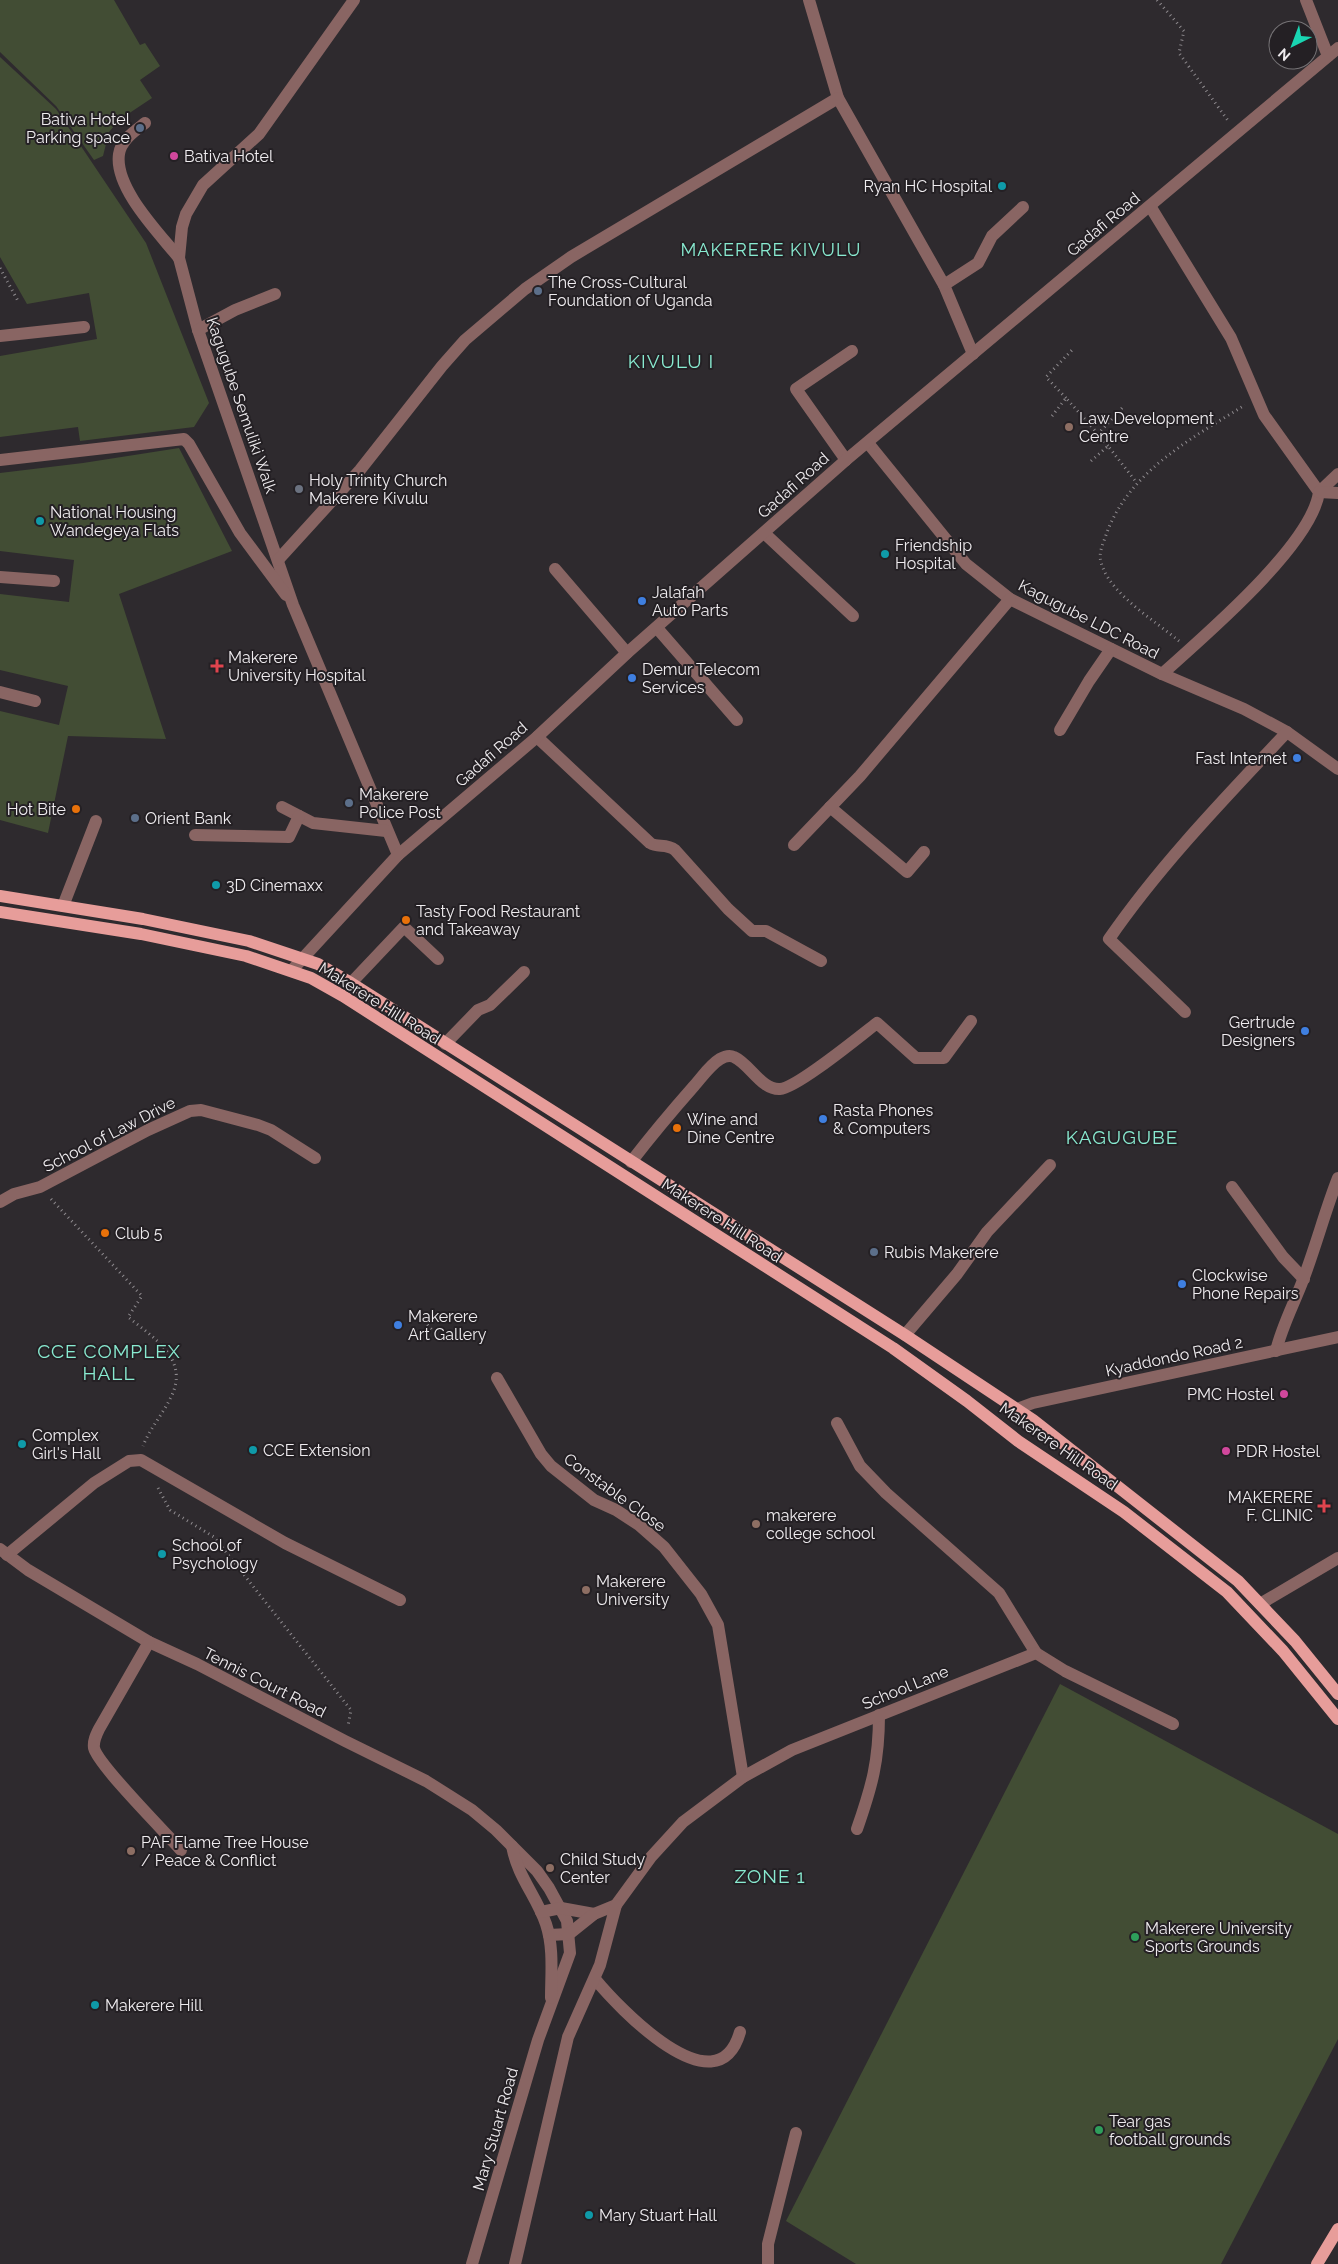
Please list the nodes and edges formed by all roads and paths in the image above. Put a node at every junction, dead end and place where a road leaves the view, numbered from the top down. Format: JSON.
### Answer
{"nodes":[{"id":1,"x":354,"y":0,"type":"edge"},
{"id":2,"x":809,"y":0,"type":"edge"},
{"id":3,"x":1157,"y":0,"type":"edge"},
{"id":4,"x":1306,"y":0,"type":"edge"},
{"id":5,"x":1333,"y":52,"type":"edge"},
{"id":6,"x":838,"y":98,"type":"junction"},
{"id":7,"x":146,"y":122,"type":"dead end"},
{"id":8,"x":1237,"y":133,"type":"junction"},
{"id":9,"x":1150,"y":206,"type":"junction"},
{"id":10,"x":1023,"y":207,"type":"dead end"},
{"id":11,"x":179,"y":258,"type":"junction"},
{"id":12,"x":0,"y":268,"type":"edge"},
{"id":13,"x":944,"y":285,"type":"junction"},
{"id":14,"x":275,"y":294,"type":"dead end"},
{"id":15,"x":18,"y":301,"type":"dead end"},
{"id":16,"x":84,"y":327,"type":"dead end"},
{"id":17,"x":198,"y":330,"type":"junction"},
{"id":18,"x":0,"y":336,"type":"edge"},
{"id":19,"x":1074,"y":348,"type":"dead end"},
{"id":20,"x":852,"y":351,"type":"dead end"},
{"id":21,"x":974,"y":354,"type":"junction"},
{"id":22,"x":1066,"y":398,"type":"junction"},
{"id":23,"x":1256,"y":398,"type":"junction"},
{"id":24,"x":1124,"y":406,"type":"dead end"},
{"id":25,"x":1052,"y":416,"type":"dead end"},
{"id":26,"x":1098,"y":434,"type":"junction"},
{"id":27,"x":868,"y":443,"type":"junction"},
{"id":28,"x":1108,"y":446,"type":"junction"},
{"id":29,"x":0,"y":460,"type":"edge"},
{"id":30,"x":846,"y":460,"type":"junction"},
{"id":31,"x":1091,"y":461,"type":"dead end"},
{"id":32,"x":1338,"y":474,"type":"edge"},
{"id":33,"x":1137,"y":483,"type":"junction"},
{"id":34,"x":1319,"y":492,"type":"junction"},
{"id":35,"x":1338,"y":493,"type":"edge"},
{"id":36,"x":764,"y":533,"type":"junction"},
{"id":37,"x":278,"y":560,"type":"junction"},
{"id":38,"x":555,"y":569,"type":"dead end"},
{"id":39,"x":0,"y":577,"type":"edge"},
{"id":40,"x":54,"y":581,"type":"dead end"},
{"id":41,"x":1010,"y":599,"type":"junction"},
{"id":42,"x":293,"y":605,"type":"junction"},
{"id":43,"x":853,"y":616,"type":"dead end"},
{"id":44,"x":657,"y":628,"type":"junction"},
{"id":45,"x":1111,"y":649,"type":"junction"},
{"id":46,"x":1189,"y":650,"type":"junction"},
{"id":47,"x":627,"y":653,"type":"junction"},
{"id":48,"x":1162,"y":674,"type":"junction"},
{"id":49,"x":0,"y":692,"type":"edge"},
{"id":50,"x":35,"y":701,"type":"dead end"},
{"id":51,"x":737,"y":720,"type":"dead end"},
{"id":52,"x":1060,"y":730,"type":"dead end"},
{"id":53,"x":1287,"y":732,"type":"junction"},
{"id":54,"x":537,"y":737,"type":"junction"},
{"id":55,"x":1338,"y":769,"type":"edge"},
{"id":56,"x":282,"y":807,"type":"dead end"},
{"id":57,"x":830,"y":807,"type":"junction"},
{"id":58,"x":299,"y":816,"type":"junction"},
{"id":59,"x":96,"y":821,"type":"dead end"},
{"id":60,"x":386,"y":831,"type":"junction"},
{"id":61,"x":195,"y":835,"type":"dead end"},
{"id":62,"x":794,"y":845,"type":"dead end"},
{"id":63,"x":924,"y":852,"type":"dead end"},
{"id":64,"x":398,"y":855,"type":"junction"},
{"id":65,"x":0,"y":896,"type":"edge"},
{"id":66,"x":62,"y":906,"type":"junction"},
{"id":67,"x":0,"y":912,"type":"edge"},
{"id":68,"x":303,"y":958,"type":"junction"},
{"id":69,"x":438,"y":960,"type":"dead end"},
{"id":70,"x":820,"y":962,"type":"dead end"},
{"id":71,"x":292,"y":970,"type":"junction"},
{"id":72,"x":524,"y":972,"type":"dead end"},
{"id":73,"x":351,"y":983,"type":"junction"},
{"id":74,"x":1185,"y":1012,"type":"dead end"},
{"id":75,"x":971,"y":1021,"type":"dead end"},
{"id":76,"x":445,"y":1044,"type":"junction"},
{"id":77,"x":315,"y":1158,"type":"dead end"},
{"id":78,"x":631,"y":1162,"type":"junction"},
{"id":79,"x":1050,"y":1165,"type":"dead end"},
{"id":80,"x":1338,"y":1178,"type":"edge"},
{"id":81,"x":40,"y":1187,"type":"junction"},
{"id":82,"x":1232,"y":1187,"type":"dead end"},
{"id":83,"x":0,"y":1202,"type":"edge"},
{"id":84,"x":1304,"y":1279,"type":"junction"},
{"id":85,"x":142,"y":1296,"type":"dead end"},
{"id":86,"x":424,"y":1322,"type":"dead end"},
{"id":87,"x":434,"y":1332,"type":"dead end"},
{"id":88,"x":905,"y":1335,"type":"junction"},
{"id":89,"x":1338,"y":1337,"type":"edge"},
{"id":90,"x":1276,"y":1351,"type":"junction"},
{"id":91,"x":497,"y":1378,"type":"dead end"},
{"id":92,"x":1017,"y":1409,"type":"junction"},
{"id":93,"x":836,"y":1423,"type":"dead end"},
{"id":94,"x":4,"y":1552,"type":"edge"},
{"id":95,"x":1338,"y":1558,"type":"edge"},
{"id":96,"x":400,"y":1600,"type":"dead end"},
{"id":97,"x":1260,"y":1604,"type":"junction"},
{"id":98,"x":149,"y":1642,"type":"junction"},
{"id":99,"x":1036,"y":1653,"type":"junction"},
{"id":100,"x":1338,"y":1694,"type":"edge"},
{"id":101,"x":879,"y":1715,"type":"junction"},
{"id":102,"x":1338,"y":1719,"type":"edge"},
{"id":103,"x":1173,"y":1724,"type":"dead end"},
{"id":104,"x":743,"y":1777,"type":"junction"},
{"id":105,"x":856,"y":1829,"type":"dead end"},
{"id":106,"x":512,"y":1846,"type":"junction"},
{"id":107,"x":182,"y":1850,"type":"dead end"},
{"id":108,"x":616,"y":1904,"type":"junction"},
{"id":109,"x":561,"y":1908,"type":"junction"},
{"id":110,"x":541,"y":1912,"type":"junction"},
{"id":111,"x":594,"y":1914,"type":"junction"},
{"id":112,"x":569,"y":1934,"type":"junction"},
{"id":113,"x":549,"y":1935,"type":"junction"},
{"id":114,"x":594,"y":1979,"type":"junction"},
{"id":115,"x":551,"y":2004,"type":"junction"},
{"id":116,"x":740,"y":2032,"type":"dead end"},
{"id":117,"x":796,"y":2133,"type":"dead end"},
{"id":118,"x":1338,"y":2230,"type":"edge"},
{"id":119,"x":1334,"y":2245,"type":"edge"},
{"id":120,"x":472,"y":2264,"type":"edge"},
{"id":121,"x":515,"y":2264,"type":"edge"},
{"id":122,"x":768,"y":2264,"type":"edge"},
{"id":123,"x":1317,"y":2264,"type":"edge"}],
"edges":[{"from":1,"to":11,"type":"street","name":"Kagugube Semuliki Walk"},
{"from":2,"to":6,"type":"street"},
{"from":3,"to":8,"type":"path"},
{"from":4,"to":5,"type":"street"},
{"from":5,"to":8,"type":"street","name":"Gadafi Road"},
{"from":6,"to":13,"type":"street"},
{"from":6,"to":37,"type":"street"},
{"from":7,"to":11,"type":"street"},
{"from":8,"to":9,"type":"street","name":"Gadafi Road"},
{"from":9,"to":21,"type":"street","name":"Gadafi Road"},
{"from":9,"to":23,"type":"street"},
{"from":10,"to":13,"type":"street"},
{"from":11,"to":17,"type":"street","name":"Kagugube Semuliki Walk"},
{"from":12,"to":15,"type":"path"},
{"from":13,"to":21,"type":"street"},
{"from":14,"to":17,"type":"street"},
{"from":16,"to":18,"type":"street"},
{"from":17,"to":37,"type":"street","name":"Kagugube Semuliki Walk"},
{"from":19,"to":22,"type":"path"},
{"from":20,"to":30,"type":"street"},
{"from":21,"to":27,"type":"street","name":"Gadafi Road"},
{"from":22,"to":25,"type":"path"},
{"from":22,"to":26,"type":"path"},
{"from":23,"to":33,"type":"path"},
{"from":23,"to":34,"type":"street"},
{"from":24,"to":26,"type":"path"},
{"from":26,"to":28,"type":"path"},
{"from":27,"to":30,"type":"street","name":"Gadafi Road"},
{"from":27,"to":41,"type":"street","name":"Kagugube LDC Road"},
{"from":28,"to":31,"type":"path"},
{"from":28,"to":33,"type":"path"},
{"from":29,"to":42,"type":"street"},
{"from":30,"to":36,"type":"street","name":"Gadafi Road"},
{"from":32,"to":34,"type":"street"},
{"from":33,"to":46,"type":"path"},
{"from":34,"to":35,"type":"street"},
{"from":34,"to":46,"type":"street"},
{"from":36,"to":43,"type":"street"},
{"from":36,"to":44,"type":"street","name":"Gadafi Road"},
{"from":37,"to":42,"type":"street","name":"Kagugube Semuliki Walk"},
{"from":38,"to":47,"type":"street"},
{"from":39,"to":40,"type":"street"},
{"from":41,"to":45,"type":"street","name":"Kagugube LDC Road"},
{"from":41,"to":57,"type":"street"},
{"from":42,"to":60,"type":"street","name":"Kagugube Semuliki Walk"},
{"from":44,"to":47,"type":"street","name":"Gadafi Road"},
{"from":44,"to":51,"type":"street"},
{"from":45,"to":48,"type":"street","name":"Kagugube LDC Road"},
{"from":45,"to":52,"type":"street"},
{"from":46,"to":48,"type":"street"},
{"from":47,"to":54,"type":"street","name":"Gadafi Road"},
{"from":48,"to":53,"type":"street","name":"Kagugube LDC Road"},
{"from":49,"to":50,"type":"street"},
{"from":53,"to":55,"type":"street","name":"Kagugube LDC Road"},
{"from":53,"to":74,"type":"street"},
{"from":54,"to":64,"type":"street","name":"Gadafi Road"},
{"from":54,"to":70,"type":"street"},
{"from":56,"to":58,"type":"street"},
{"from":57,"to":62,"type":"street"},
{"from":57,"to":63,"type":"street"},
{"from":58,"to":60,"type":"street"},
{"from":58,"to":61,"type":"street"},
{"from":59,"to":66,"type":"street"},
{"from":60,"to":64,"type":"street","name":"Kagugube Semuliki Walk"},
{"from":64,"to":68,"type":"street","name":"Gadafi Road"},
{"from":65,"to":66,"type":"main road","name":"Makerere Hill Road"},
{"from":66,"to":68,"type":"main road","name":"Makerere Hill Road"},
{"from":67,"to":71,"type":"main road","name":"Makerere Hill Road"},
{"from":68,"to":71,"type":"street","name":"Gadafi Road"},
{"from":68,"to":73,"type":"main road","name":"Makerere Hill Road"},
{"from":69,"to":73,"type":"street"},
{"from":71,"to":102,"type":"main road","name":"Makerere Hill Road"},
{"from":72,"to":76,"type":"street"},
{"from":73,"to":76,"type":"main road","name":"Makerere Hill Road"},
{"from":75,"to":78,"type":"street"},
{"from":76,"to":78,"type":"main road","name":"Makerere Hill Road"},
{"from":77,"to":81,"type":"street","name":"School of Law Drive"},
{"from":78,"to":88,"type":"main road","name":"Makerere Hill Road"},
{"from":79,"to":88,"type":"street"},
{"from":80,"to":84,"type":"street"},
{"from":81,"to":83,"type":"street","name":"School of Law Drive"},
{"from":81,"to":85,"type":"path"},
{"from":82,"to":84,"type":"street"},
{"from":84,"to":90,"type":"street"},
{"from":86,"to":87,"type":"path"},
{"from":88,"to":92,"type":"main road","name":"Makerere Hill Road"},
{"from":89,"to":90,"type":"street","name":"Kyaddondo Road 2"},
{"from":90,"to":92,"type":"street","name":"Kyaddondo Road 2"},
{"from":91,"to":104,"type":"street","name":"Constable Close"},
{"from":92,"to":97,"type":"main road","name":"Makerere Hill Road"},
{"from":93,"to":99,"type":"street"},
{"from":94,"to":96,"type":"street"},
{"from":94,"to":98,"type":"street","name":"Tennis Court Road"},
{"from":95,"to":97,"type":"street"},
{"from":97,"to":100,"type":"main road","name":"Makerere Hill Road"},
{"from":98,"to":106,"type":"street","name":"Tennis Court Road"},
{"from":98,"to":107,"type":"street"},
{"from":99,"to":101,"type":"street","name":"School Lane"},
{"from":99,"to":103,"type":"street"},
{"from":101,"to":104,"type":"street","name":"School Lane"},
{"from":101,"to":105,"type":"street"},
{"from":104,"to":108,"type":"street","name":"School Lane"},
{"from":106,"to":109,"type":"street","name":"Tennis Court Road"},
{"from":106,"to":110,"type":"street","name":"Tennis Court Road"},
{"from":108,"to":111,"type":"street","name":"School Lane"},
{"from":108,"to":114,"type":"street"},
{"from":109,"to":110,"type":"street"},
{"from":109,"to":111,"type":"street"},
{"from":109,"to":112,"type":"street","name":"Tennis Court Road"},
{"from":110,"to":113,"type":"street","name":"Tennis Court Road"},
{"from":111,"to":112,"type":"street","name":"School Lane"},
{"from":112,"to":113,"type":"street"},
{"from":112,"to":115,"type":"street","name":"Tennis Court Road"},
{"from":113,"to":115,"type":"street","name":"Tennis Court Road"},
{"from":114,"to":116,"type":"street"},
{"from":114,"to":121,"type":"street"},
{"from":115,"to":120,"type":"street","name":"Mary Stuart Road"},
{"from":117,"to":122,"type":"street"},
{"from":118,"to":119,"type":"main road"},
{"from":119,"to":123,"type":"main road"}]}
